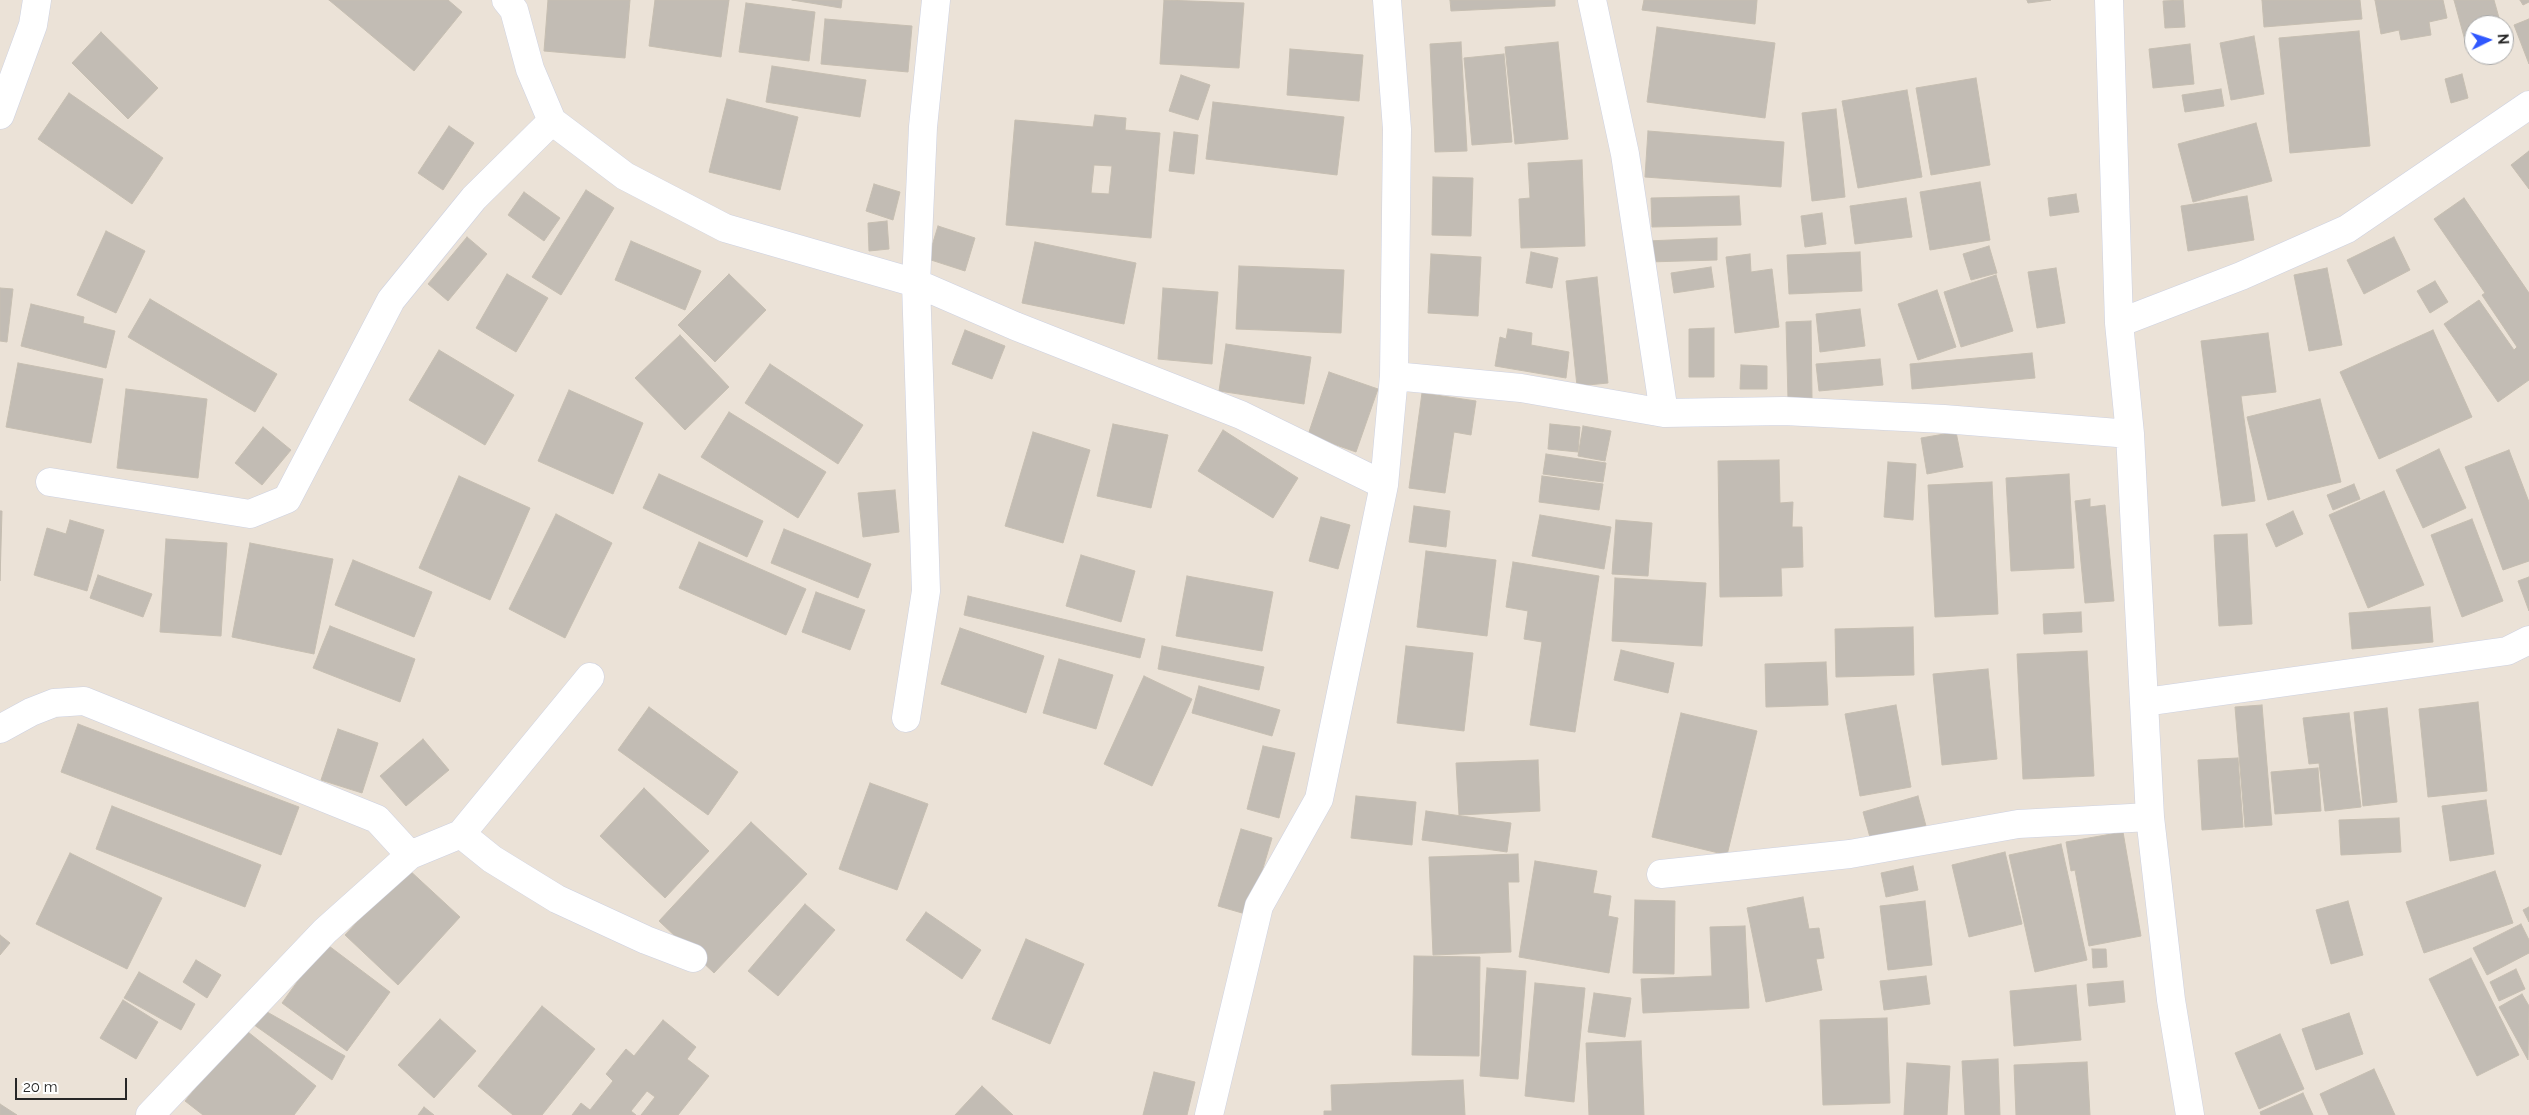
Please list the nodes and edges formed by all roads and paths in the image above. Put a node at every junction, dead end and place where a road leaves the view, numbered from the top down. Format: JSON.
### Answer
{"nodes":[{"id":1,"x":37,"y":0,"type":"edge"},
{"id":2,"x":506,"y":0,"type":"edge"},
{"id":3,"x":936,"y":0,"type":"edge"},
{"id":4,"x":1387,"y":0,"type":"edge"},
{"id":5,"x":1592,"y":0,"type":"edge"},
{"id":6,"x":2109,"y":0,"type":"edge"},
{"id":7,"x":2529,"y":105,"type":"edge"},
{"id":8,"x":0,"y":115,"type":"edge"},
{"id":9,"x":552,"y":121,"type":"junction"},
{"id":10,"x":916,"y":283,"type":"junction"},
{"id":11,"x":2119,"y":323,"type":"junction"},
{"id":12,"x":1394,"y":376,"type":"junction"},
{"id":13,"x":1664,"y":413,"type":"junction"},
{"id":14,"x":2130,"y":434,"type":"junction"},
{"id":15,"x":50,"y":482,"type":"dead end"},
{"id":16,"x":1384,"y":485,"type":"junction"},
{"id":17,"x":2529,"y":640,"type":"edge"},
{"id":18,"x":590,"y":676,"type":"dead end"},
{"id":19,"x":2145,"y":702,"type":"junction"},
{"id":20,"x":906,"y":718,"type":"dead end"},
{"id":21,"x":0,"y":729,"type":"edge"},
{"id":22,"x":2150,"y":817,"type":"junction"},
{"id":23,"x":461,"y":834,"type":"junction"},
{"id":24,"x":410,"y":855,"type":"junction"},
{"id":25,"x":1661,"y":874,"type":"dead end"},
{"id":26,"x":693,"y":958,"type":"dead end"},
{"id":27,"x":150,"y":1115,"type":"edge"},
{"id":28,"x":1209,"y":1115,"type":"edge"},
{"id":29,"x":2190,"y":1115,"type":"edge"}],
"edges":[{"from":1,"to":8,"type":"street"},
{"from":2,"to":9,"type":"street"},
{"from":3,"to":10,"type":"street"},
{"from":4,"to":12,"type":"street"},
{"from":5,"to":13,"type":"street"},
{"from":6,"to":11,"type":"street"},
{"from":7,"to":11,"type":"street"},
{"from":9,"to":10,"type":"street"},
{"from":9,"to":15,"type":"street"},
{"from":10,"to":16,"type":"street"},
{"from":10,"to":20,"type":"street"},
{"from":11,"to":14,"type":"street"},
{"from":12,"to":13,"type":"street"},
{"from":12,"to":16,"type":"street"},
{"from":13,"to":14,"type":"street"},
{"from":14,"to":19,"type":"street"},
{"from":16,"to":28,"type":"street"},
{"from":17,"to":19,"type":"street"},
{"from":18,"to":23,"type":"street"},
{"from":19,"to":22,"type":"street"},
{"from":21,"to":24,"type":"street"},
{"from":22,"to":25,"type":"street"},
{"from":22,"to":29,"type":"street"},
{"from":23,"to":24,"type":"street"},
{"from":23,"to":26,"type":"street"},
{"from":24,"to":27,"type":"street"}]}
